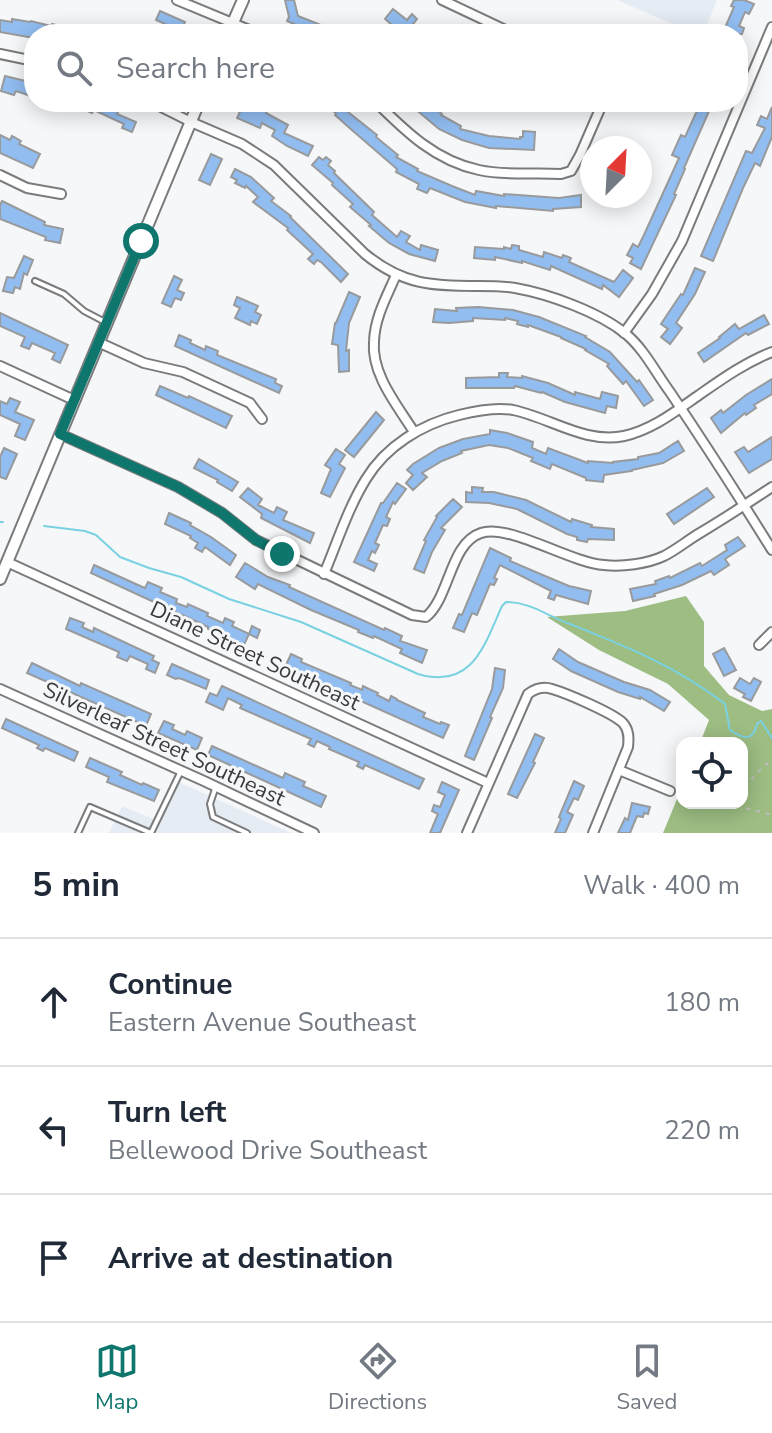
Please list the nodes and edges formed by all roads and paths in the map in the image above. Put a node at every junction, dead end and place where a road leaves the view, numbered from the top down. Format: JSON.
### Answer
{"nodes":[{"id":1,"x":177,"y":0,"type":"edge"},
{"id":2,"x":243,"y":0,"type":"edge"},
{"id":3,"x":442,"y":0,"type":"edge"},
{"id":4,"x":223,"y":24,"type":"edge"},
{"id":5,"x":233,"y":24,"type":"edge"},
{"id":6,"x":493,"y":24,"type":"edge"},
{"id":7,"x":772,"y":27,"type":"edge"},
{"id":8,"x":0,"y":54,"type":"edge"},
{"id":9,"x":24,"y":59,"type":"edge"},
{"id":10,"x":748,"y":84,"type":"edge"},
{"id":11,"x":171,"y":112,"type":"edge"},
{"id":12,"x":195,"y":112,"type":"edge"},
{"id":13,"x":386,"y":112,"type":"edge"},
{"id":14,"x":599,"y":112,"type":"edge"},
{"id":15,"x":736,"y":112,"type":"edge"},
{"id":16,"x":191,"y":122,"type":"junction"},
{"id":17,"x":0,"y":175,"type":"edge"},
{"id":18,"x":61,"y":194,"type":"dead end"},
{"id":19,"x":396,"y":275,"type":"junction"},
{"id":20,"x":35,"y":281,"type":"dead end"},
{"id":21,"x":107,"y":322,"type":"junction"},
{"id":22,"x":624,"y":333,"type":"junction"},
{"id":23,"x":98,"y":342,"type":"junction"},
{"id":24,"x":772,"y":352,"type":"edge"},
{"id":25,"x":0,"y":366,"type":"edge"},
{"id":26,"x":74,"y":400,"type":"junction"},
{"id":27,"x":680,"y":408,"type":"junction"},
{"id":28,"x":262,"y":419,"type":"dead end"},
{"id":29,"x":414,"y":432,"type":"junction"},
{"id":30,"x":60,"y":434,"type":"junction"},
{"id":31,"x":772,"y":487,"type":"edge"},
{"id":32,"x":746,"y":505,"type":"junction"},
{"id":33,"x":772,"y":550,"type":"edge"},
{"id":34,"x":7,"y":562,"type":"junction"},
{"id":35,"x":324,"y":574,"type":"junction"},
{"id":36,"x":0,"y":579,"type":"edge"},
{"id":37,"x":772,"y":632,"type":"edge"},
{"id":38,"x":759,"y":645,"type":"dead end"},
{"id":39,"x":0,"y":689,"type":"edge"},
{"id":40,"x":772,"y":760,"type":"edge"},
{"id":41,"x":181,"y":770,"type":"junction"},
{"id":42,"x":619,"y":770,"type":"junction"},
{"id":43,"x":488,"y":783,"type":"junction"},
{"id":44,"x":748,"y":784,"type":"edge"},
{"id":45,"x":217,"y":787,"type":"junction"},
{"id":46,"x":670,"y":791,"type":"dead end"},
{"id":47,"x":748,"y":808,"type":"edge"},
{"id":48,"x":772,"y":815,"type":"edge"},
{"id":49,"x":78,"y":833,"type":"edge"},
{"id":50,"x":151,"y":833,"type":"edge"},
{"id":51,"x":247,"y":833,"type":"edge"},
{"id":52,"x":313,"y":833,"type":"edge"},
{"id":53,"x":467,"y":833,"type":"edge"},
{"id":54,"x":593,"y":833,"type":"edge"}],
"edges":[{"from":1,"to":4,"type":"street"},
{"from":2,"to":5,"type":"street"},
{"from":3,"to":6,"type":"street"},
{"from":7,"to":10,"type":"street"},
{"from":8,"to":9,"type":"street"},
{"from":11,"to":16,"type":"street"},
{"from":12,"to":16,"type":"street"},
{"from":13,"to":14,"type":"street"},
{"from":15,"to":22,"type":"street"},
{"from":16,"to":19,"type":"street"},
{"from":16,"to":21,"type":"street"},
{"from":17,"to":18,"type":"street"},
{"from":19,"to":22,"type":"street"},
{"from":19,"to":29,"type":"street"},
{"from":20,"to":21,"type":"lane"},
{"from":21,"to":23,"type":"street"},
{"from":22,"to":27,"type":"street"},
{"from":23,"to":26,"type":"street"},
{"from":23,"to":28,"type":"street"},
{"from":24,"to":27,"type":"street"},
{"from":25,"to":26,"type":"street"},
{"from":26,"to":30,"type":"street"},
{"from":27,"to":29,"type":"street"},
{"from":27,"to":32,"type":"street"},
{"from":29,"to":35,"type":"street"},
{"from":30,"to":34,"type":"street"},
{"from":30,"to":35,"type":"street"},
{"from":31,"to":32,"type":"street"},
{"from":32,"to":33,"type":"street"},
{"from":32,"to":35,"type":"street"},
{"from":34,"to":36,"type":"street"},
{"from":34,"to":43,"type":"street","name":"Diane Street Southeast"},
{"from":37,"to":38,"type":"street"},
{"from":39,"to":41,"type":"street","name":"Silverleaf Street Southeast"},
{"from":40,"to":44,"type":"path"},
{"from":41,"to":45,"type":"street","name":"Silverleaf Street Southeast"},
{"from":41,"to":50,"type":"lane"},
{"from":42,"to":43,"type":"street"},
{"from":42,"to":46,"type":"street"},
{"from":42,"to":54,"type":"street"},
{"from":43,"to":53,"type":"street"},
{"from":45,"to":51,"type":"lane"},
{"from":45,"to":52,"type":"street","name":"Silverleaf Street Southeast"},
{"from":47,"to":48,"type":"path"},
{"from":49,"to":50,"type":"lane"}]}
